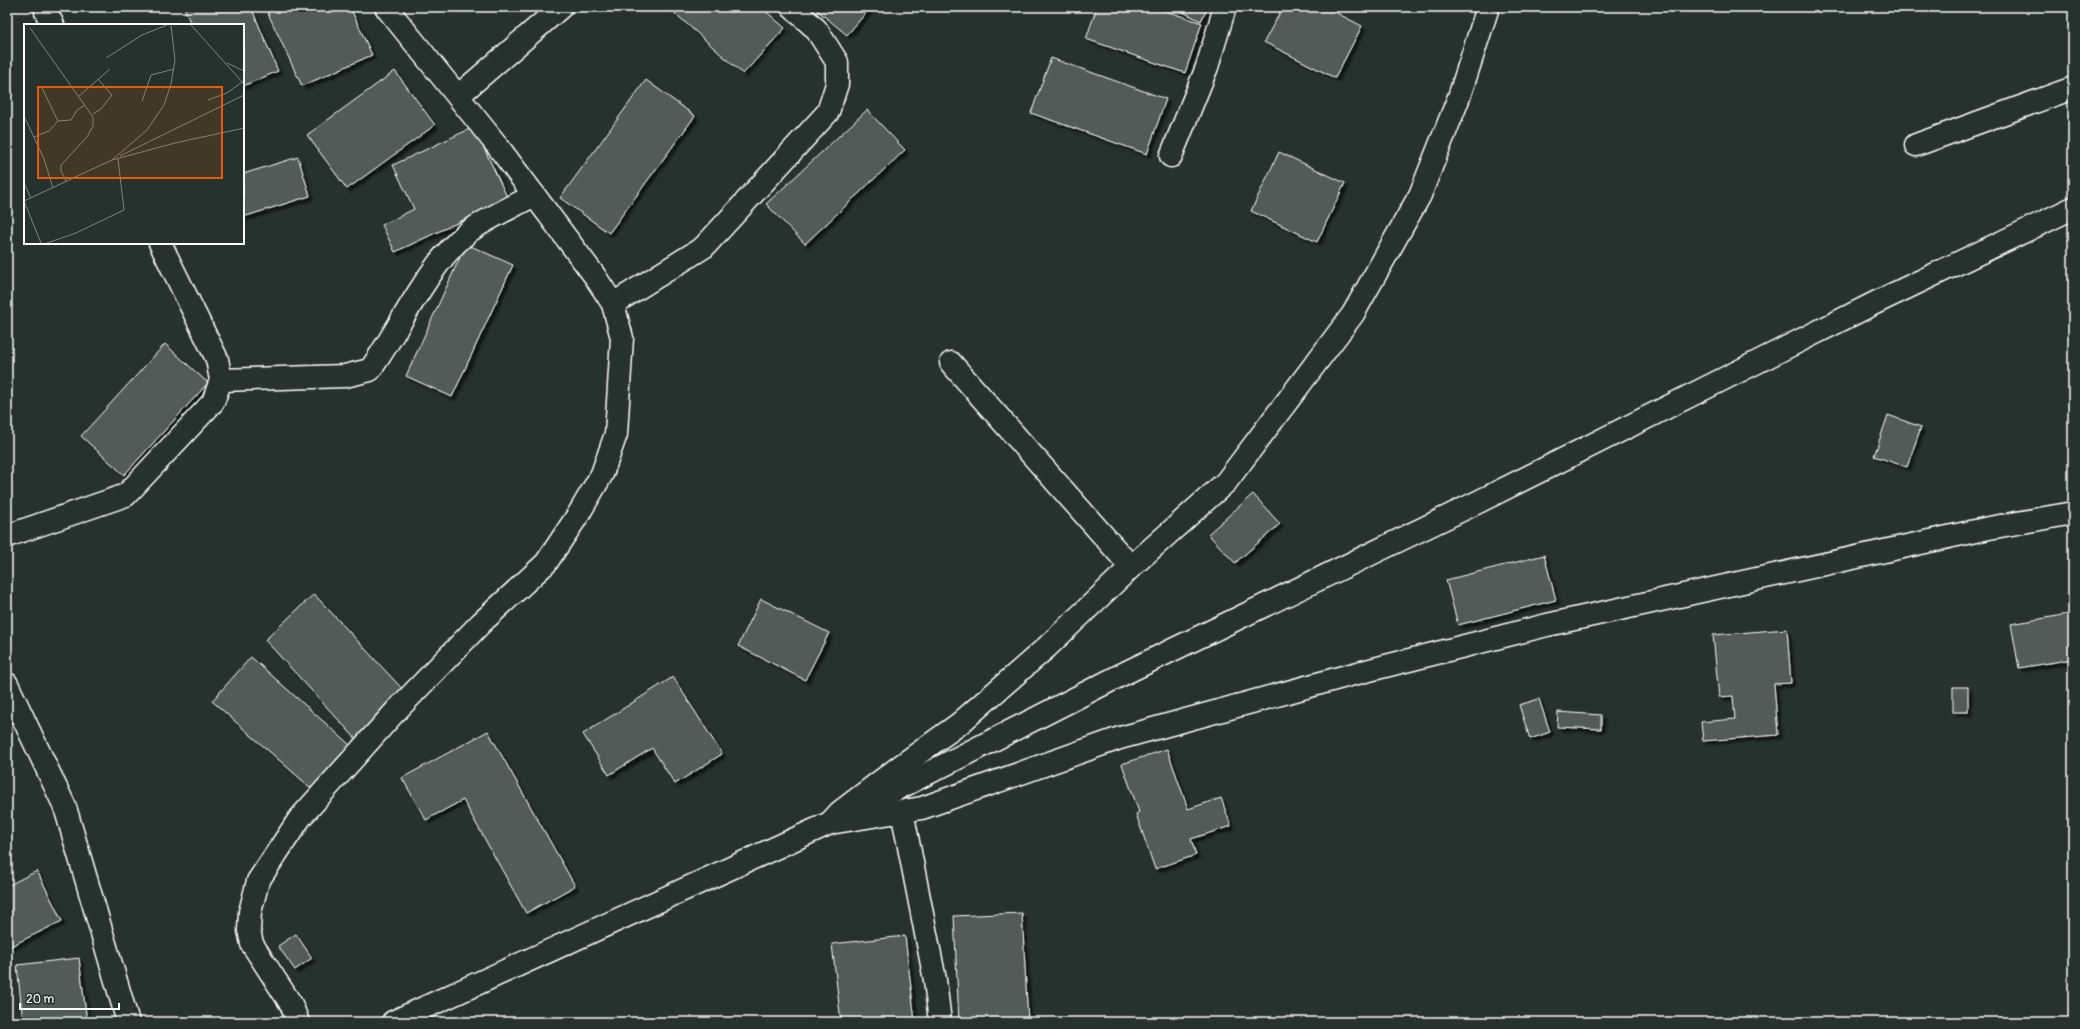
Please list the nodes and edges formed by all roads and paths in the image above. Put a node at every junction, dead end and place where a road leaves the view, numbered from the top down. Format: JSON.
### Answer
{"nodes":[{"id":1,"x":386,"y":7,"type":"edge"},
{"id":2,"x":561,"y":7,"type":"edge"},
{"id":3,"x":792,"y":7,"type":"edge"},
{"id":4,"x":1225,"y":7,"type":"edge"},
{"id":5,"x":1488,"y":7,"type":"edge"},
{"id":6,"x":2073,"y":88,"type":"edge"},
{"id":7,"x":458,"y":96,"type":"junction"},
{"id":8,"x":1916,"y":145,"type":"dead end"},
{"id":9,"x":1171,"y":156,"type":"dead end"},
{"id":10,"x":534,"y":195,"type":"junction"},
{"id":11,"x":2073,"y":208,"type":"edge"},
{"id":12,"x":160,"y":244,"type":"edge"},
{"id":13,"x":613,"y":304,"type":"junction"},
{"id":14,"x":951,"y":363,"type":"dead end"},
{"id":15,"x":221,"y":380,"type":"junction"},
{"id":16,"x":2073,"y":513,"type":"edge"},
{"id":17,"x":7,"y":536,"type":"edge"},
{"id":18,"x":1131,"y":567,"type":"junction"},
{"id":19,"x":7,"y":684,"type":"edge"},
{"id":20,"x":902,"y":811,"type":"junction"},
{"id":21,"x":830,"y":823,"type":"junction"},
{"id":22,"x":128,"y":1022,"type":"edge"},
{"id":23,"x":298,"y":1022,"type":"edge"},
{"id":24,"x":392,"y":1022,"type":"edge"},
{"id":25,"x":940,"y":1022,"type":"edge"}],
"edges":[{"from":1,"to":7,"type":"street"},
{"from":2,"to":7,"type":"street"},
{"from":3,"to":13,"type":"street"},
{"from":4,"to":9,"type":"street"},
{"from":5,"to":18,"type":"street"},
{"from":6,"to":8,"type":"street"},
{"from":7,"to":10,"type":"street"},
{"from":10,"to":13,"type":"street"},
{"from":10,"to":15,"type":"street"},
{"from":11,"to":21,"type":"street"},
{"from":12,"to":15,"type":"street"},
{"from":13,"to":23,"type":"street"},
{"from":14,"to":18,"type":"street"},
{"from":15,"to":17,"type":"street"},
{"from":16,"to":20,"type":"street"},
{"from":18,"to":21,"type":"street"},
{"from":19,"to":22,"type":"street"},
{"from":20,"to":21,"type":"street"},
{"from":20,"to":25,"type":"street"},
{"from":21,"to":24,"type":"street"}]}
